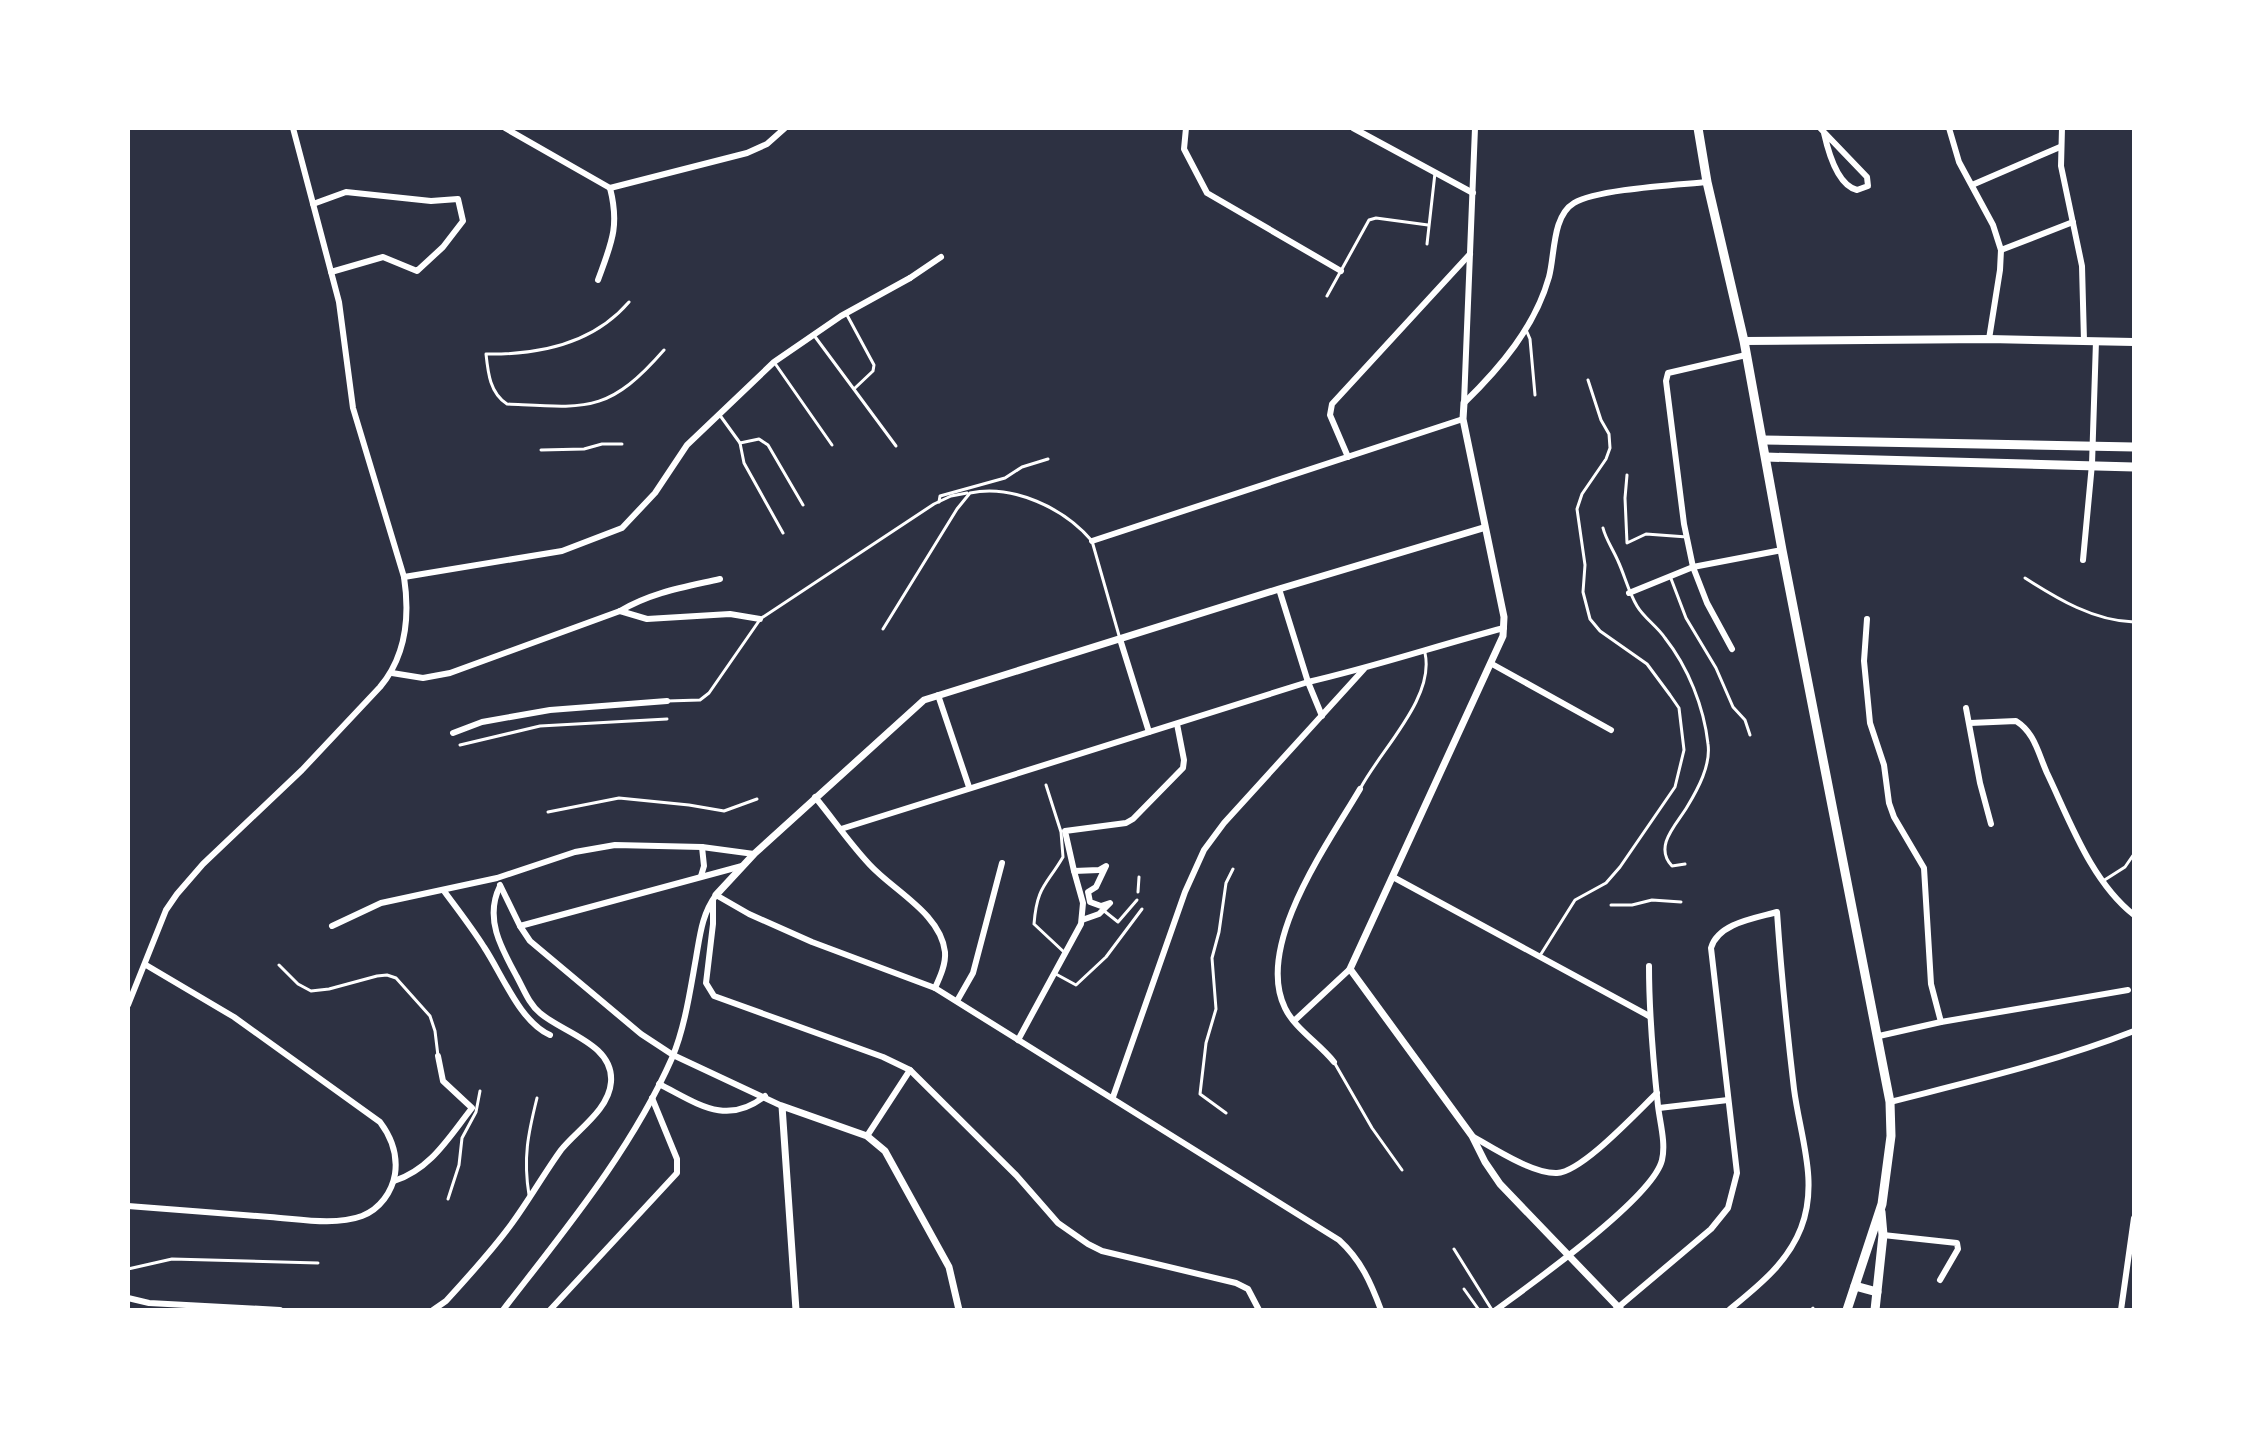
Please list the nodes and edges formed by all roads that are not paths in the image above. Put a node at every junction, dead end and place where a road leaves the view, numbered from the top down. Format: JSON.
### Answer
{"nodes":[{"id":1,"x":293,"y":128,"type":"edge"},
{"id":2,"x":505,"y":128,"type":"edge"},
{"id":3,"x":785,"y":128,"type":"edge"},
{"id":4,"x":1353,"y":128,"type":"edge"},
{"id":5,"x":1475,"y":128,"type":"edge"},
{"id":6,"x":1698,"y":128,"type":"edge"},
{"id":7,"x":1949,"y":128,"type":"edge"},
{"id":8,"x":2062,"y":128,"type":"edge"},
{"id":9,"x":1184,"y":131,"type":"edge"},
{"id":10,"x":1822,"y":131,"type":"edge"},
{"id":11,"x":2060,"y":147,"type":"junction"},
{"id":12,"x":1435,"y":173,"type":"junction"},
{"id":13,"x":1707,"y":182,"type":"junction"},
{"id":14,"x":1972,"y":185,"type":"junction"},
{"id":15,"x":610,"y":188,"type":"junction"},
{"id":16,"x":1473,"y":193,"type":"junction"},
{"id":17,"x":313,"y":204,"type":"junction"},
{"id":18,"x":2073,"y":222,"type":"junction"},
{"id":19,"x":1428,"y":225,"type":"junction"},
{"id":20,"x":1427,"y":244,"type":"dead end"},
{"id":21,"x":2001,"y":250,"type":"junction"},
{"id":22,"x":1470,"y":254,"type":"junction"},
{"id":23,"x":941,"y":257,"type":"dead end"},
{"id":24,"x":1341,"y":271,"type":"junction"},
{"id":25,"x":331,"y":272,"type":"junction"},
{"id":26,"x":598,"y":280,"type":"dead end"},
{"id":27,"x":1327,"y":296,"type":"dead end"},
{"id":28,"x":629,"y":302,"type":"dead end"},
{"id":29,"x":846,"y":313,"type":"junction"},
{"id":30,"x":1525,"y":329,"type":"junction"},
{"id":31,"x":813,"y":334,"type":"junction"},
{"id":32,"x":1989,"y":339,"type":"junction"},
{"id":33,"x":1744,"y":341,"type":"junction"},
{"id":34,"x":2084,"y":341,"type":"junction"},
{"id":35,"x":2096,"y":341,"type":"junction"},
{"id":36,"x":2134,"y":342,"type":"edge"},
{"id":37,"x":664,"y":350,"type":"dead end"},
{"id":38,"x":1746,"y":355,"type":"junction"},
{"id":39,"x":774,"y":362,"type":"junction"},
{"id":40,"x":1588,"y":380,"type":"dead end"},
{"id":41,"x":855,"y":388,"type":"junction"},
{"id":42,"x":1535,"y":395,"type":"dead end"},
{"id":43,"x":1464,"y":403,"type":"junction"},
{"id":44,"x":719,"y":414,"type":"junction"},
{"id":45,"x":1463,"y":419,"type":"junction"},
{"id":46,"x":1763,"y":440,"type":"junction"},
{"id":47,"x":740,"y":443,"type":"junction"},
{"id":48,"x":622,"y":444,"type":"dead end"},
{"id":49,"x":832,"y":445,"type":"dead end"},
{"id":50,"x":2093,"y":445,"type":"junction"},
{"id":51,"x":896,"y":446,"type":"dead end"},
{"id":52,"x":2134,"y":447,"type":"edge"},
{"id":53,"x":541,"y":450,"type":"dead end"},
{"id":54,"x":1348,"y":457,"type":"junction"},
{"id":55,"x":1766,"y":457,"type":"junction"},
{"id":56,"x":1048,"y":459,"type":"dead end"},
{"id":57,"x":2092,"y":464,"type":"junction"},
{"id":58,"x":2134,"y":467,"type":"edge"},
{"id":59,"x":1627,"y":475,"type":"dead end"},
{"id":60,"x":970,"y":493,"type":"junction"},
{"id":61,"x":939,"y":502,"type":"junction"},
{"id":62,"x":803,"y":505,"type":"dead end"},
{"id":63,"x":1483,"y":528,"type":"junction"},
{"id":64,"x":1603,"y":528,"type":"dead end"},
{"id":65,"x":783,"y":533,"type":"dead end"},
{"id":66,"x":1687,"y":537,"type":"junction"},
{"id":67,"x":1092,"y":541,"type":"junction"},
{"id":68,"x":1782,"y":550,"type":"junction"},
{"id":69,"x":2083,"y":560,"type":"dead end"},
{"id":70,"x":1693,"y":567,"type":"junction"},
{"id":71,"x":1670,"y":576,"type":"junction"},
{"id":72,"x":404,"y":577,"type":"junction"},
{"id":73,"x":2025,"y":578,"type":"dead end"},
{"id":74,"x":720,"y":579,"type":"dead end"},
{"id":75,"x":1279,"y":589,"type":"junction"},
{"id":76,"x":1629,"y":593,"type":"junction"},
{"id":77,"x":620,"y":611,"type":"junction"},
{"id":78,"x":761,"y":618,"type":"junction"},
{"id":79,"x":1867,"y":619,"type":"dead end"},
{"id":80,"x":2134,"y":622,"type":"edge"},
{"id":81,"x":1504,"y":628,"type":"junction"},
{"id":82,"x":883,"y":629,"type":"dead end"},
{"id":83,"x":1120,"y":639,"type":"junction"},
{"id":84,"x":1424,"y":649,"type":"junction"},
{"id":85,"x":1732,"y":649,"type":"dead end"},
{"id":86,"x":1492,"y":664,"type":"junction"},
{"id":87,"x":1364,"y":669,"type":"junction"},
{"id":88,"x":392,"y":673,"type":"junction"},
{"id":89,"x":1308,"y":682,"type":"junction"},
{"id":90,"x":938,"y":695,"type":"junction"},
{"id":91,"x":667,"y":701,"type":"joint"},
{"id":92,"x":1966,"y":708,"type":"dead end"},
{"id":93,"x":1322,"y":716,"type":"junction"},
{"id":94,"x":667,"y":719,"type":"dead end"},
{"id":95,"x":1970,"y":723,"type":"junction"},
{"id":96,"x":1177,"y":724,"type":"junction"},
{"id":97,"x":1611,"y":730,"type":"dead end"},
{"id":98,"x":1149,"y":732,"type":"junction"},
{"id":99,"x":453,"y":733,"type":"dead end"},
{"id":100,"x":1750,"y":735,"type":"dead end"},
{"id":101,"x":460,"y":745,"type":"dead end"},
{"id":102,"x":1046,"y":785,"type":"dead end"},
{"id":103,"x":969,"y":787,"type":"junction"},
{"id":104,"x":1360,"y":789,"type":"joint"},
{"id":105,"x":815,"y":797,"type":"junction"},
{"id":106,"x":757,"y":799,"type":"dead end"},
{"id":107,"x":548,"y":812,"type":"dead end"},
{"id":108,"x":1991,"y":824,"type":"dead end"},
{"id":109,"x":841,"y":829,"type":"junction"},
{"id":110,"x":702,"y":847,"type":"junction"},
{"id":111,"x":754,"y":854,"type":"junction"},
{"id":112,"x":2134,"y":854,"type":"edge"},
{"id":113,"x":1002,"y":863,"type":"dead end"},
{"id":114,"x":1685,"y":864,"type":"dead end"},
{"id":115,"x":742,"y":866,"type":"junction"},
{"id":116,"x":1233,"y":869,"type":"dead end"},
{"id":117,"x":1074,"y":871,"type":"junction"},
{"id":118,"x":701,"y":876,"type":"junction"},
{"id":119,"x":1139,"y":877,"type":"dead end"},
{"id":120,"x":1393,"y":877,"type":"junction"},
{"id":121,"x":2103,"y":881,"type":"junction"},
{"id":122,"x":499,"y":882,"type":"junction"},
{"id":123,"x":444,"y":891,"type":"junction"},
{"id":124,"x":1138,"y":892,"type":"dead end"},
{"id":125,"x":715,"y":897,"type":"junction"},
{"id":126,"x":1137,"y":900,"type":"dead end"},
{"id":127,"x":1681,"y":902,"type":"dead end"},
{"id":128,"x":1611,"y":905,"type":"dead end"},
{"id":129,"x":1142,"y":909,"type":"dead end"},
{"id":130,"x":1103,"y":910,"type":"junction"},
{"id":131,"x":2134,"y":915,"type":"edge"},
{"id":132,"x":1082,"y":920,"type":"junction"},
{"id":133,"x":332,"y":926,"type":"dead end"},
{"id":134,"x":520,"y":926,"type":"junction"},
{"id":135,"x":1065,"y":953,"type":"junction"},
{"id":136,"x":1539,"y":956,"type":"junction"},
{"id":137,"x":146,"y":965,"type":"junction"},
{"id":138,"x":279,"y":965,"type":"dead end"},
{"id":139,"x":1649,"y":966,"type":"dead end"},
{"id":140,"x":1350,"y":969,"type":"junction"},
{"id":141,"x":1054,"y":973,"type":"junction"},
{"id":142,"x":935,"y":988,"type":"junction"},
{"id":143,"x":2128,"y":990,"type":"dead end"},
{"id":144,"x":957,"y":1001,"type":"junction"},
{"id":145,"x":128,"y":1005,"type":"edge"},
{"id":146,"x":1649,"y":1016,"type":"junction"},
{"id":147,"x":1294,"y":1021,"type":"junction"},
{"id":148,"x":1941,"y":1022,"type":"junction"},
{"id":149,"x":2134,"y":1031,"type":"edge"},
{"id":150,"x":550,"y":1035,"type":"dead end"},
{"id":151,"x":1879,"y":1036,"type":"junction"},
{"id":152,"x":1018,"y":1040,"type":"junction"},
{"id":153,"x":673,"y":1055,"type":"junction"},
{"id":154,"x":438,"y":1056,"type":"joint"},
{"id":155,"x":1334,"y":1062,"type":"joint"},
{"id":156,"x":910,"y":1070,"type":"junction"},
{"id":157,"x":659,"y":1084,"type":"junction"},
{"id":158,"x":480,"y":1091,"type":"dead end"},
{"id":159,"x":1657,"y":1093,"type":"junction"},
{"id":160,"x":765,"y":1096,"type":"junction"},
{"id":161,"x":1113,"y":1097,"type":"junction"},
{"id":162,"x":537,"y":1098,"type":"dead end"},
{"id":163,"x":652,"y":1098,"type":"junction"},
{"id":164,"x":1728,"y":1100,"type":"junction"},
{"id":165,"x":1890,"y":1102,"type":"junction"},
{"id":166,"x":782,"y":1106,"type":"junction"},
{"id":167,"x":1659,"y":1108,"type":"junction"},
{"id":168,"x":1226,"y":1113,"type":"dead end"},
{"id":169,"x":867,"y":1136,"type":"junction"},
{"id":170,"x":1472,"y":1136,"type":"junction"},
{"id":171,"x":1402,"y":1170,"type":"dead end"},
{"id":172,"x":394,"y":1181,"type":"junction"},
{"id":173,"x":529,"y":1198,"type":"junction"},
{"id":174,"x":448,"y":1199,"type":"dead end"},
{"id":175,"x":128,"y":1206,"type":"edge"},
{"id":176,"x":1881,"y":1212,"type":"junction"},
{"id":177,"x":2134,"y":1218,"type":"edge"},
{"id":178,"x":1883,"y":1235,"type":"junction"},
{"id":179,"x":1454,"y":1249,"type":"dead end"},
{"id":180,"x":1568,"y":1256,"type":"junction"},
{"id":181,"x":318,"y":1263,"type":"dead end"},
{"id":182,"x":128,"y":1269,"type":"edge"},
{"id":183,"x":1940,"y":1280,"type":"dead end"},
{"id":184,"x":1855,"y":1286,"type":"junction"},
{"id":185,"x":1464,"y":1289,"type":"dead end"},
{"id":186,"x":1877,"y":1292,"type":"junction"},
{"id":187,"x":128,"y":1298,"type":"edge"},
{"id":188,"x":1618,"y":1309,"type":"edge"},
{"id":189,"x":280,"y":1310,"type":"edge"},
{"id":190,"x":433,"y":1310,"type":"edge"},
{"id":191,"x":503,"y":1310,"type":"edge"},
{"id":192,"x":550,"y":1310,"type":"edge"},
{"id":193,"x":796,"y":1310,"type":"edge"},
{"id":194,"x":959,"y":1310,"type":"edge"},
{"id":195,"x":1259,"y":1310,"type":"edge"},
{"id":196,"x":1381,"y":1310,"type":"edge"},
{"id":197,"x":1479,"y":1310,"type":"edge"},
{"id":198,"x":1494,"y":1310,"type":"edge"},
{"id":199,"x":1729,"y":1310,"type":"edge"},
{"id":200,"x":1847,"y":1310,"type":"edge"},
{"id":201,"x":1875,"y":1310,"type":"edge"},
{"id":202,"x":2121,"y":1310,"type":"edge"}],
"edges":[{"from":1,"to":17,"type":"street"},
{"from":2,"to":15,"type":"street"},
{"from":3,"to":15,"type":"street"},
{"from":4,"to":12,"type":"street"},
{"from":5,"to":16,"type":"street"},
{"from":6,"to":13,"type":"main road"},
{"from":7,"to":14,"type":"street"},
{"from":8,"to":11,"type":"street"},
{"from":9,"to":24,"type":"street"},
{"from":10,"to":10,"type":"street"},
{"from":11,"to":14,"type":"street"},
{"from":11,"to":18,"type":"street"},
{"from":12,"to":16,"type":"street"},
{"from":12,"to":19,"type":"lane"},
{"from":13,"to":30,"type":"street"},
{"from":13,"to":33,"type":"main road"},
{"from":14,"to":21,"type":"street"},
{"from":15,"to":26,"type":"street"},
{"from":16,"to":22,"type":"street"},
{"from":17,"to":25,"type":"street"},
{"from":17,"to":25,"type":"street"},
{"from":18,"to":21,"type":"street"},
{"from":18,"to":34,"type":"street"},
{"from":19,"to":20,"type":"lane"},
{"from":19,"to":24,"type":"lane"},
{"from":21,"to":32,"type":"street"},
{"from":22,"to":43,"type":"street"},
{"from":22,"to":54,"type":"street"},
{"from":23,"to":29,"type":"street"},
{"from":24,"to":27,"type":"lane"},
{"from":25,"to":72,"type":"street"},
{"from":28,"to":37,"type":"lane"},
{"from":29,"to":31,"type":"street"},
{"from":29,"to":41,"type":"lane"},
{"from":30,"to":42,"type":"lane"},
{"from":30,"to":43,"type":"street"},
{"from":31,"to":39,"type":"street"},
{"from":31,"to":41,"type":"lane"},
{"from":32,"to":33,"type":"main road"},
{"from":32,"to":34,"type":"main road"},
{"from":33,"to":38,"type":"main road"},
{"from":34,"to":35,"type":"main road"},
{"from":35,"to":36,"type":"main road"},
{"from":35,"to":50,"type":"street"},
{"from":38,"to":46,"type":"main road"},
{"from":38,"to":66,"type":"street"},
{"from":39,"to":44,"type":"street"},
{"from":39,"to":49,"type":"lane"},
{"from":40,"to":136,"type":"lane"},
{"from":41,"to":51,"type":"lane"},
{"from":43,"to":45,"type":"street"},
{"from":44,"to":47,"type":"lane"},
{"from":44,"to":72,"type":"street"},
{"from":45,"to":54,"type":"street"},
{"from":45,"to":63,"type":"street"},
{"from":46,"to":50,"type":"main road"},
{"from":46,"to":55,"type":"main road"},
{"from":47,"to":62,"type":"lane"},
{"from":47,"to":65,"type":"lane"},
{"from":48,"to":53,"type":"lane"},
{"from":50,"to":52,"type":"main road"},
{"from":50,"to":57,"type":"street"},
{"from":54,"to":67,"type":"street"},
{"from":55,"to":57,"type":"main road"},
{"from":55,"to":68,"type":"main road"},
{"from":56,"to":61,"type":"lane"},
{"from":57,"to":58,"type":"main road"},
{"from":57,"to":69,"type":"street"},
{"from":59,"to":66,"type":"lane"},
{"from":60,"to":61,"type":"lane"},
{"from":60,"to":67,"type":"lane"},
{"from":60,"to":82,"type":"lane"},
{"from":61,"to":78,"type":"lane"},
{"from":63,"to":75,"type":"street"},
{"from":63,"to":81,"type":"street"},
{"from":64,"to":76,"type":"lane"},
{"from":66,"to":70,"type":"street"},
{"from":67,"to":83,"type":"lane"},
{"from":68,"to":70,"type":"street"},
{"from":68,"to":151,"type":"main road"},
{"from":70,"to":71,"type":"street"},
{"from":70,"to":85,"type":"street"},
{"from":71,"to":76,"type":"street"},
{"from":71,"to":100,"type":"lane"},
{"from":72,"to":88,"type":"street"},
{"from":73,"to":80,"type":"lane"},
{"from":74,"to":77,"type":"street"},
{"from":75,"to":83,"type":"street"},
{"from":75,"to":89,"type":"street"},
{"from":76,"to":114,"type":"lane"},
{"from":77,"to":78,"type":"street"},
{"from":77,"to":88,"type":"street"},
{"from":78,"to":91,"type":"lane"},
{"from":79,"to":148,"type":"street"},
{"from":81,"to":84,"type":"street"},
{"from":81,"to":86,"type":"street"},
{"from":83,"to":90,"type":"street"},
{"from":83,"to":98,"type":"street"},
{"from":84,"to":87,"type":"street"},
{"from":84,"to":104,"type":"lane"},
{"from":86,"to":97,"type":"street"},
{"from":86,"to":120,"type":"street"},
{"from":87,"to":89,"type":"street"},
{"from":87,"to":93,"type":"street"},
{"from":88,"to":137,"type":"street"},
{"from":89,"to":93,"type":"street"},
{"from":89,"to":96,"type":"street"},
{"from":90,"to":103,"type":"street"},
{"from":90,"to":105,"type":"street"},
{"from":91,"to":99,"type":"street"},
{"from":92,"to":95,"type":"street"},
{"from":93,"to":161,"type":"street"},
{"from":94,"to":101,"type":"lane"},
{"from":95,"to":108,"type":"street"},
{"from":95,"to":121,"type":"street"},
{"from":96,"to":98,"type":"street"},
{"from":96,"to":117,"type":"street"},
{"from":98,"to":103,"type":"street"},
{"from":102,"to":135,"type":"lane"},
{"from":103,"to":109,"type":"street"},
{"from":104,"to":147,"type":"street"},
{"from":105,"to":109,"type":"street"},
{"from":105,"to":111,"type":"street"},
{"from":106,"to":107,"type":"lane"},
{"from":109,"to":142,"type":"street"},
{"from":110,"to":111,"type":"street"},
{"from":110,"to":118,"type":"street"},
{"from":110,"to":122,"type":"street"},
{"from":111,"to":115,"type":"street"},
{"from":112,"to":121,"type":"lane"},
{"from":113,"to":144,"type":"street"},
{"from":115,"to":118,"type":"street"},
{"from":115,"to":125,"type":"street"},
{"from":116,"to":168,"type":"lane"},
{"from":117,"to":130,"type":"street"},
{"from":117,"to":132,"type":"street"},
{"from":118,"to":134,"type":"street"},
{"from":119,"to":124,"type":"lane"},
{"from":120,"to":136,"type":"street"},
{"from":120,"to":140,"type":"street"},
{"from":121,"to":131,"type":"street"},
{"from":122,"to":123,"type":"street"},
{"from":122,"to":134,"type":"street"},
{"from":122,"to":173,"type":"street"},
{"from":123,"to":133,"type":"street"},
{"from":123,"to":150,"type":"street"},
{"from":125,"to":142,"type":"street"},
{"from":125,"to":153,"type":"street"},
{"from":125,"to":156,"type":"street"},
{"from":126,"to":130,"type":"lane"},
{"from":127,"to":128,"type":"lane"},
{"from":129,"to":141,"type":"lane"},
{"from":130,"to":132,"type":"street"},
{"from":132,"to":135,"type":"street"},
{"from":134,"to":153,"type":"street"},
{"from":135,"to":141,"type":"street"},
{"from":136,"to":146,"type":"street"},
{"from":137,"to":145,"type":"street"},
{"from":137,"to":172,"type":"street"},
{"from":138,"to":154,"type":"lane"},
{"from":139,"to":146,"type":"street"},
{"from":140,"to":147,"type":"street"},
{"from":140,"to":170,"type":"street"},
{"from":141,"to":152,"type":"street"},
{"from":142,"to":144,"type":"street"},
{"from":143,"to":148,"type":"street"},
{"from":144,"to":152,"type":"street"},
{"from":146,"to":159,"type":"street"},
{"from":147,"to":155,"type":"street"},
{"from":148,"to":151,"type":"street"},
{"from":149,"to":165,"type":"street"},
{"from":151,"to":165,"type":"main road"},
{"from":152,"to":161,"type":"street"},
{"from":153,"to":157,"type":"street"},
{"from":153,"to":160,"type":"street"},
{"from":154,"to":172,"type":"street"},
{"from":155,"to":171,"type":"lane"},
{"from":156,"to":169,"type":"street"},
{"from":156,"to":195,"type":"street"},
{"from":157,"to":160,"type":"street"},
{"from":157,"to":163,"type":"street"},
{"from":158,"to":174,"type":"lane"},
{"from":159,"to":167,"type":"street"},
{"from":159,"to":170,"type":"street"},
{"from":160,"to":166,"type":"street"},
{"from":161,"to":196,"type":"street"},
{"from":162,"to":173,"type":"lane"},
{"from":163,"to":191,"type":"street"},
{"from":163,"to":192,"type":"street"},
{"from":164,"to":167,"type":"street"},
{"from":164,"to":188,"type":"street"},
{"from":164,"to":199,"type":"street"},
{"from":165,"to":176,"type":"main road"},
{"from":166,"to":169,"type":"street"},
{"from":166,"to":193,"type":"street"},
{"from":167,"to":180,"type":"street"},
{"from":169,"to":194,"type":"street"},
{"from":170,"to":180,"type":"street"},
{"from":172,"to":175,"type":"street"},
{"from":173,"to":190,"type":"street"},
{"from":176,"to":178,"type":"main road"},
{"from":176,"to":184,"type":"main road"},
{"from":177,"to":202,"type":"street"},
{"from":178,"to":183,"type":"street"},
{"from":178,"to":186,"type":"main road"},
{"from":179,"to":198,"type":"lane"},
{"from":180,"to":188,"type":"street"},
{"from":180,"to":198,"type":"street"},
{"from":181,"to":182,"type":"lane"},
{"from":184,"to":186,"type":"main road"},
{"from":184,"to":200,"type":"main road"},
{"from":185,"to":197,"type":"lane"},
{"from":186,"to":201,"type":"main road"},
{"from":187,"to":189,"type":"street"}]}
